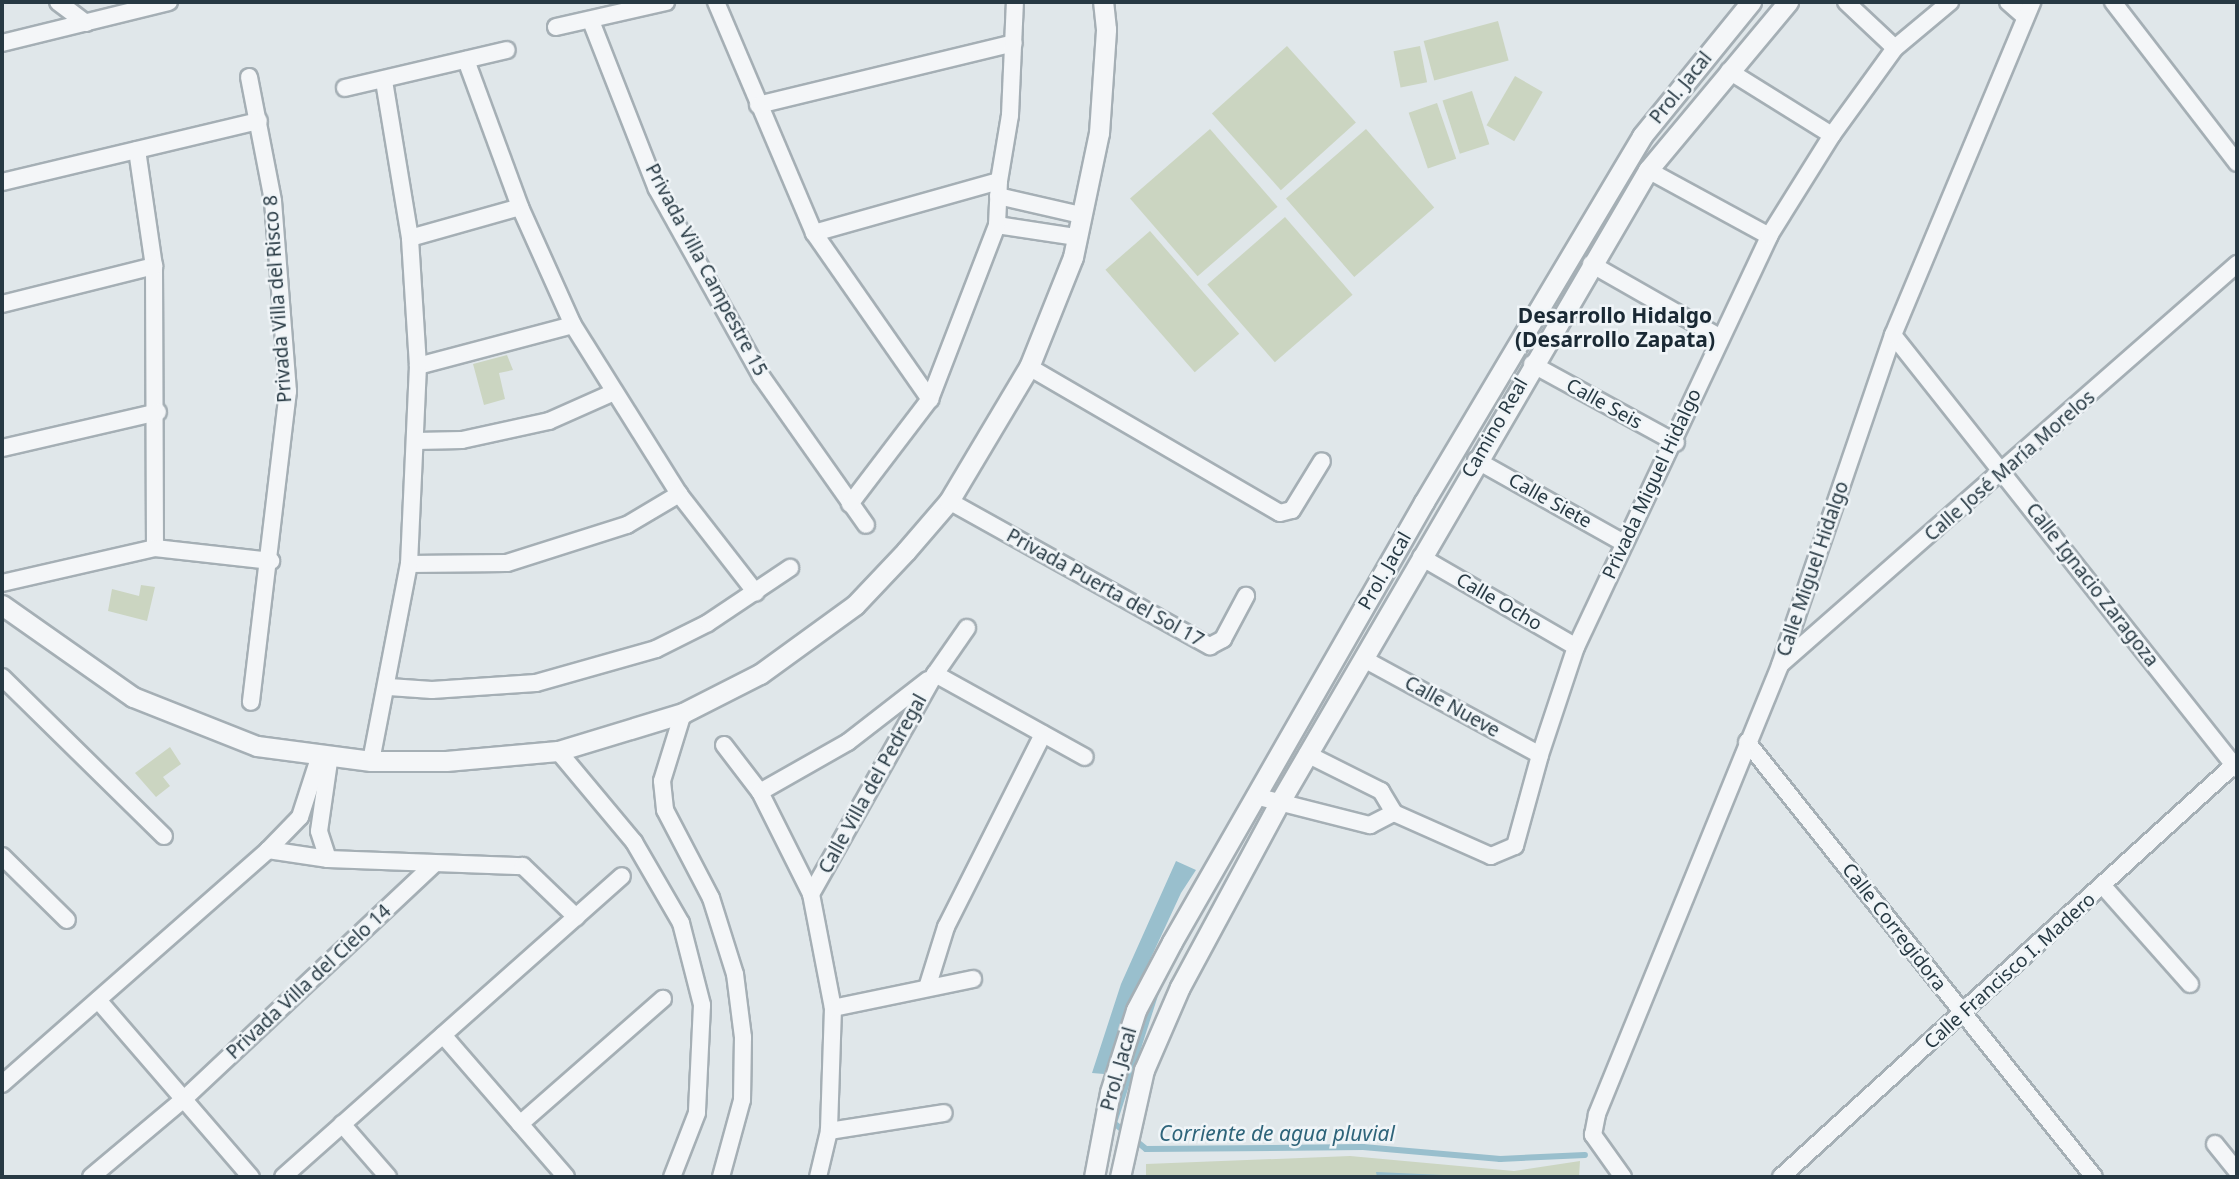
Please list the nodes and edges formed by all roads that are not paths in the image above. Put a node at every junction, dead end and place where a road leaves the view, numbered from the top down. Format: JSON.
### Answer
{"nodes":[{"id":1,"x":58,"y":2,"type":"edge"},
{"id":2,"x":169,"y":2,"type":"edge"},
{"id":3,"x":666,"y":2,"type":"edge"},
{"id":4,"x":716,"y":2,"type":"edge"},
{"id":5,"x":1014,"y":2,"type":"edge"},
{"id":6,"x":1103,"y":2,"type":"edge"},
{"id":7,"x":1751,"y":2,"type":"edge"},
{"id":8,"x":1788,"y":2,"type":"edge"},
{"id":9,"x":1846,"y":2,"type":"edge"},
{"id":10,"x":1950,"y":2,"type":"edge"},
{"id":11,"x":2008,"y":2,"type":"edge"},
{"id":12,"x":2113,"y":2,"type":"edge"},
{"id":13,"x":2029,"y":9,"type":"edge"},
{"id":14,"x":591,"y":21,"type":"junction"},
{"id":15,"x":86,"y":23,"type":"junction"},
{"id":16,"x":555,"y":27,"type":"dead end"},
{"id":17,"x":2,"y":43,"type":"edge"},
{"id":18,"x":1014,"y":43,"type":"junction"},
{"id":19,"x":1895,"y":48,"type":"junction"},
{"id":20,"x":507,"y":50,"type":"dead end"},
{"id":21,"x":466,"y":60,"type":"junction"},
{"id":22,"x":1729,"y":71,"type":"junction"},
{"id":23,"x":249,"y":77,"type":"dead end"},
{"id":24,"x":384,"y":81,"type":"junction"},
{"id":25,"x":345,"y":89,"type":"dead end"},
{"id":26,"x":758,"y":106,"type":"junction"},
{"id":27,"x":259,"y":121,"type":"junction"},
{"id":28,"x":1832,"y":135,"type":"junction"},
{"id":29,"x":137,"y":150,"type":"junction"},
{"id":30,"x":2237,"y":163,"type":"edge"},
{"id":31,"x":1648,"y":170,"type":"junction"},
{"id":32,"x":2,"y":182,"type":"edge"},
{"id":33,"x":998,"y":188,"type":"junction"},
{"id":34,"x":520,"y":207,"type":"junction"},
{"id":35,"x":1081,"y":215,"type":"junction"},
{"id":36,"x":998,"y":225,"type":"junction"},
{"id":37,"x":814,"y":233,"type":"junction"},
{"id":38,"x":1066,"y":235,"type":"junction"},
{"id":39,"x":1769,"y":236,"type":"junction"},
{"id":40,"x":410,"y":238,"type":"junction"},
{"id":41,"x":1591,"y":264,"type":"junction"},
{"id":42,"x":2237,"y":264,"type":"edge"},
{"id":43,"x":154,"y":266,"type":"junction"},
{"id":44,"x":2,"y":304,"type":"edge"},
{"id":45,"x":573,"y":325,"type":"junction"},
{"id":46,"x":1893,"y":335,"type":"junction"},
{"id":47,"x":1719,"y":337,"type":"junction"},
{"id":48,"x":1532,"y":364,"type":"junction"},
{"id":49,"x":418,"y":366,"type":"junction"},
{"id":50,"x":1029,"y":367,"type":"junction"},
{"id":51,"x":612,"y":393,"type":"junction"},
{"id":52,"x":930,"y":398,"type":"junction"},
{"id":53,"x":158,"y":412,"type":"junction"},
{"id":54,"x":416,"y":441,"type":"junction"},
{"id":55,"x":1676,"y":443,"type":"junction"},
{"id":56,"x":2,"y":449,"type":"edge"},
{"id":57,"x":1476,"y":460,"type":"junction"},
{"id":58,"x":1322,"y":461,"type":"dead end"},
{"id":59,"x":2004,"y":473,"type":"junction"},
{"id":60,"x":679,"y":494,"type":"junction"},
{"id":61,"x":949,"y":501,"type":"junction"},
{"id":62,"x":850,"y":504,"type":"junction"},
{"id":63,"x":866,"y":525,"type":"dead end"},
{"id":64,"x":1624,"y":543,"type":"junction"},
{"id":65,"x":155,"y":548,"type":"junction"},
{"id":66,"x":1421,"y":557,"type":"junction"},
{"id":67,"x":271,"y":561,"type":"junction"},
{"id":68,"x":409,"y":564,"type":"junction"},
{"id":69,"x":790,"y":568,"type":"dead end"},
{"id":70,"x":3,"y":582,"type":"edge"},
{"id":71,"x":756,"y":593,"type":"junction"},
{"id":72,"x":1246,"y":596,"type":"dead end"},
{"id":73,"x":2,"y":605,"type":"edge"},
{"id":74,"x":967,"y":628,"type":"dead end"},
{"id":75,"x":1576,"y":647,"type":"junction"},
{"id":76,"x":1364,"y":659,"type":"junction"},
{"id":77,"x":1780,"y":665,"type":"junction"},
{"id":78,"x":935,"y":674,"type":"junction"},
{"id":79,"x":2,"y":677,"type":"edge"},
{"id":80,"x":389,"y":687,"type":"junction"},
{"id":81,"x":251,"y":702,"type":"dead end"},
{"id":82,"x":683,"y":713,"type":"junction"},
{"id":83,"x":1044,"y":734,"type":"junction"},
{"id":84,"x":1747,"y":742,"type":"junction"},
{"id":85,"x":724,"y":745,"type":"dead end"},
{"id":86,"x":558,"y":751,"type":"junction"},
{"id":87,"x":372,"y":754,"type":"junction"},
{"id":88,"x":1307,"y":754,"type":"junction"},
{"id":89,"x":325,"y":755,"type":"junction"},
{"id":90,"x":1539,"y":755,"type":"junction"},
{"id":91,"x":1085,"y":757,"type":"dead end"},
{"id":92,"x":2236,"y":765,"type":"edge"},
{"id":93,"x":319,"y":786,"type":"junction"},
{"id":94,"x":760,"y":792,"type":"junction"},
{"id":95,"x":1255,"y":796,"type":"junction"},
{"id":96,"x":1278,"y":805,"type":"junction"},
{"id":97,"x":1394,"y":813,"type":"junction"},
{"id":98,"x":164,"y":836,"type":"dead end"},
{"id":99,"x":268,"y":850,"type":"junction"},
{"id":100,"x":2,"y":856,"type":"edge"},
{"id":101,"x":328,"y":859,"type":"junction"},
{"id":102,"x":433,"y":865,"type":"junction"},
{"id":103,"x":622,"y":876,"type":"dead end"},
{"id":104,"x":2103,"y":886,"type":"junction"},
{"id":105,"x":811,"y":894,"type":"junction"},
{"id":106,"x":576,"y":917,"type":"junction"},
{"id":107,"x":67,"y":920,"type":"dead end"},
{"id":108,"x":973,"y":979,"type":"dead end"},
{"id":109,"x":2190,"y":984,"type":"dead end"},
{"id":110,"x":927,"y":988,"type":"junction"},
{"id":111,"x":663,"y":999,"type":"dead end"},
{"id":112,"x":98,"y":1000,"type":"junction"},
{"id":113,"x":833,"y":1008,"type":"junction"},
{"id":114,"x":1963,"y":1015,"type":"junction"},
{"id":115,"x":443,"y":1035,"type":"junction"},
{"id":116,"x":2,"y":1084,"type":"edge"},
{"id":117,"x":184,"y":1098,"type":"junction"},
{"id":118,"x":944,"y":1113,"type":"dead end"},
{"id":119,"x":342,"y":1124,"type":"junction"},
{"id":120,"x":520,"y":1124,"type":"junction"},
{"id":121,"x":830,"y":1130,"type":"junction"},
{"id":122,"x":2215,"y":1144,"type":"dead end"},
{"id":123,"x":2237,"y":1171,"type":"edge"},
{"id":124,"x":91,"y":1177,"type":"edge"},
{"id":125,"x":251,"y":1177,"type":"edge"},
{"id":126,"x":283,"y":1177,"type":"edge"},
{"id":127,"x":388,"y":1177,"type":"edge"},
{"id":128,"x":566,"y":1177,"type":"edge"},
{"id":129,"x":672,"y":1177,"type":"edge"},
{"id":130,"x":721,"y":1177,"type":"edge"},
{"id":131,"x":818,"y":1177,"type":"edge"},
{"id":132,"x":1094,"y":1177,"type":"edge"},
{"id":133,"x":1120,"y":1177,"type":"edge"},
{"id":134,"x":1623,"y":1177,"type":"edge"},
{"id":135,"x":1781,"y":1177,"type":"edge"},
{"id":136,"x":2094,"y":1177,"type":"edge"}],
"edges":[{"from":1,"to":15,"type":"street"},
{"from":2,"to":15,"type":"street"},
{"from":3,"to":14,"type":"street"},
{"from":4,"to":26,"type":"street"},
{"from":5,"to":18,"type":"street"},
{"from":6,"to":35,"type":"street"},
{"from":7,"to":95,"type":"street","name":"Prol. Jacal"},
{"from":8,"to":22,"type":"street","name":"Camino Real"},
{"from":9,"to":19,"type":"street"},
{"from":10,"to":19,"type":"street","name":"Privada Miguel Hidalgo"},
{"from":11,"to":13,"type":"street"},
{"from":12,"to":30,"type":"street"},
{"from":13,"to":46,"type":"street","name":"Calle Miguel Hidalgo"},
{"from":14,"to":16,"type":"street"},
{"from":14,"to":62,"type":"street","name":"Privada Villa Campestre 15"},
{"from":15,"to":17,"type":"street"},
{"from":18,"to":26,"type":"street"},
{"from":18,"to":33,"type":"street"},
{"from":19,"to":28,"type":"street","name":"Privada Miguel Hidalgo"},
{"from":20,"to":21,"type":"street"},
{"from":21,"to":24,"type":"street"},
{"from":21,"to":34,"type":"street"},
{"from":22,"to":28,"type":"street"},
{"from":22,"to":31,"type":"street","name":"Camino Real"},
{"from":23,"to":27,"type":"street","name":"Privada Villa del Risco 8"},
{"from":24,"to":25,"type":"street"},
{"from":24,"to":40,"type":"street"},
{"from":26,"to":37,"type":"street"},
{"from":27,"to":29,"type":"street"},
{"from":27,"to":67,"type":"street","name":"Privada Villa del Risco 8"},
{"from":28,"to":39,"type":"street","name":"Privada Miguel Hidalgo"},
{"from":29,"to":32,"type":"street"},
{"from":29,"to":43,"type":"street"},
{"from":31,"to":39,"type":"street"},
{"from":31,"to":41,"type":"street","name":"Camino Real"},
{"from":33,"to":35,"type":"street"},
{"from":33,"to":36,"type":"street"},
{"from":33,"to":37,"type":"street"},
{"from":34,"to":40,"type":"street"},
{"from":34,"to":45,"type":"street"},
{"from":35,"to":38,"type":"street"},
{"from":36,"to":38,"type":"street"},
{"from":36,"to":52,"type":"street"},
{"from":37,"to":52,"type":"street"},
{"from":38,"to":50,"type":"street"},
{"from":39,"to":47,"type":"street","name":"Privada Miguel Hidalgo"},
{"from":40,"to":49,"type":"street"},
{"from":41,"to":47,"type":"street"},
{"from":41,"to":48,"type":"street","name":"Camino Real"},
{"from":42,"to":59,"type":"street","name":"Calle José María Morelos"},
{"from":43,"to":44,"type":"street"},
{"from":43,"to":53,"type":"street"},
{"from":45,"to":49,"type":"street"},
{"from":45,"to":51,"type":"street"},
{"from":46,"to":59,"type":"street","name":"Calle Ignacio Zaragoza"},
{"from":46,"to":77,"type":"street","name":"Calle Miguel Hidalgo"},
{"from":47,"to":55,"type":"street","name":"Privada Miguel Hidalgo"},
{"from":48,"to":55,"type":"street","name":"Calle Seis"},
{"from":48,"to":57,"type":"street","name":"Camino Real"},
{"from":49,"to":54,"type":"street"},
{"from":50,"to":58,"type":"street"},
{"from":50,"to":61,"type":"street"},
{"from":51,"to":54,"type":"street"},
{"from":51,"to":60,"type":"street"},
{"from":52,"to":62,"type":"street"},
{"from":53,"to":56,"type":"street"},
{"from":53,"to":65,"type":"street"},
{"from":54,"to":68,"type":"street"},
{"from":55,"to":64,"type":"street","name":"Privada Miguel Hidalgo"},
{"from":57,"to":64,"type":"street","name":"Calle Siete"},
{"from":57,"to":66,"type":"street","name":"Camino Real"},
{"from":59,"to":77,"type":"street","name":"Calle José María Morelos"},
{"from":59,"to":92,"type":"street","name":"Calle Ignacio Zaragoza"},
{"from":60,"to":68,"type":"street"},
{"from":60,"to":71,"type":"street"},
{"from":61,"to":72,"type":"street","name":"Privada Puerta del Sol 17"},
{"from":61,"to":82,"type":"street"},
{"from":62,"to":63,"type":"street","name":"Privada Villa Campestre 15"},
{"from":64,"to":75,"type":"street","name":"Privada Miguel Hidalgo"},
{"from":65,"to":67,"type":"street"},
{"from":65,"to":70,"type":"street"},
{"from":66,"to":75,"type":"street","name":"Calle Ocho"},
{"from":66,"to":76,"type":"street","name":"Camino Real"},
{"from":67,"to":81,"type":"street","name":"Privada Villa del Risco 8"},
{"from":68,"to":80,"type":"street"},
{"from":69,"to":71,"type":"street"},
{"from":71,"to":80,"type":"street"},
{"from":73,"to":89,"type":"street"},
{"from":74,"to":78,"type":"street","name":"Calle Villa del Pedregal"},
{"from":75,"to":90,"type":"street","name":"Privada Miguel Hidalgo"},
{"from":76,"to":88,"type":"street","name":"Camino Real"},
{"from":76,"to":90,"type":"street","name":"Calle Nueve"},
{"from":77,"to":84,"type":"street","name":"Calle Miguel Hidalgo"},
{"from":78,"to":83,"type":"street"},
{"from":78,"to":94,"type":"street","name":"Calle Villa del Pedregal"},
{"from":78,"to":105,"type":"street","name":"Calle Villa del Pedregal"},
{"from":79,"to":98,"type":"street"},
{"from":80,"to":87,"type":"street"},
{"from":82,"to":86,"type":"street"},
{"from":82,"to":130,"type":"street"},
{"from":83,"to":91,"type":"street"},
{"from":83,"to":110,"type":"street"},
{"from":84,"to":114,"type":"street","name":"Calle Corregidora"},
{"from":84,"to":134,"type":"street","name":"Calle Miguel Hidalgo"},
{"from":85,"to":94,"type":"street","name":"Calle Villa del Pedregal"},
{"from":86,"to":87,"type":"street"},
{"from":86,"to":129,"type":"street"},
{"from":87,"to":89,"type":"street"},
{"from":88,"to":96,"type":"street","name":"Camino Real"},
{"from":88,"to":97,"type":"street"},
{"from":89,"to":93,"type":"street"},
{"from":90,"to":97,"type":"street","name":"Privada Miguel Hidalgo"},
{"from":92,"to":104,"type":"street","name":"Calle Francisco I. Madero"},
{"from":93,"to":99,"type":"street"},
{"from":93,"to":101,"type":"street"},
{"from":94,"to":105,"type":"street","name":"Calle Villa del Pedregal"},
{"from":95,"to":96,"type":"street"},
{"from":95,"to":132,"type":"street","name":"Prol. Jacal"},
{"from":96,"to":97,"type":"street"},
{"from":96,"to":133,"type":"street","name":"Prol. Jacal"},
{"from":99,"to":101,"type":"street"},
{"from":99,"to":112,"type":"street"},
{"from":100,"to":107,"type":"street"},
{"from":101,"to":102,"type":"street"},
{"from":102,"to":106,"type":"street"},
{"from":102,"to":117,"type":"street","name":"Privada Villa del Cielo 14"},
{"from":103,"to":106,"type":"street"},
{"from":104,"to":109,"type":"street"},
{"from":104,"to":114,"type":"street","name":"Calle Francisco I. Madero"},
{"from":105,"to":113,"type":"street","name":"Calle Villa del Pedregal"},
{"from":106,"to":115,"type":"street"},
{"from":108,"to":110,"type":"street"},
{"from":110,"to":113,"type":"street"},
{"from":111,"to":120,"type":"street"},
{"from":112,"to":116,"type":"street"},
{"from":112,"to":117,"type":"street"},
{"from":113,"to":121,"type":"street","name":"Calle Villa del Pedregal"},
{"from":114,"to":135,"type":"street","name":"Calle Francisco I. Madero"},
{"from":114,"to":136,"type":"street","name":"Calle Corregidora"},
{"from":115,"to":119,"type":"street"},
{"from":115,"to":120,"type":"street"},
{"from":117,"to":124,"type":"street","name":"Privada Villa del Cielo 14"},
{"from":117,"to":125,"type":"street"},
{"from":118,"to":121,"type":"street"},
{"from":119,"to":126,"type":"street"},
{"from":119,"to":127,"type":"street"},
{"from":120,"to":128,"type":"street"},
{"from":121,"to":131,"type":"street","name":"Calle Villa del Pedregal"},
{"from":122,"to":123,"type":"street"}]}
